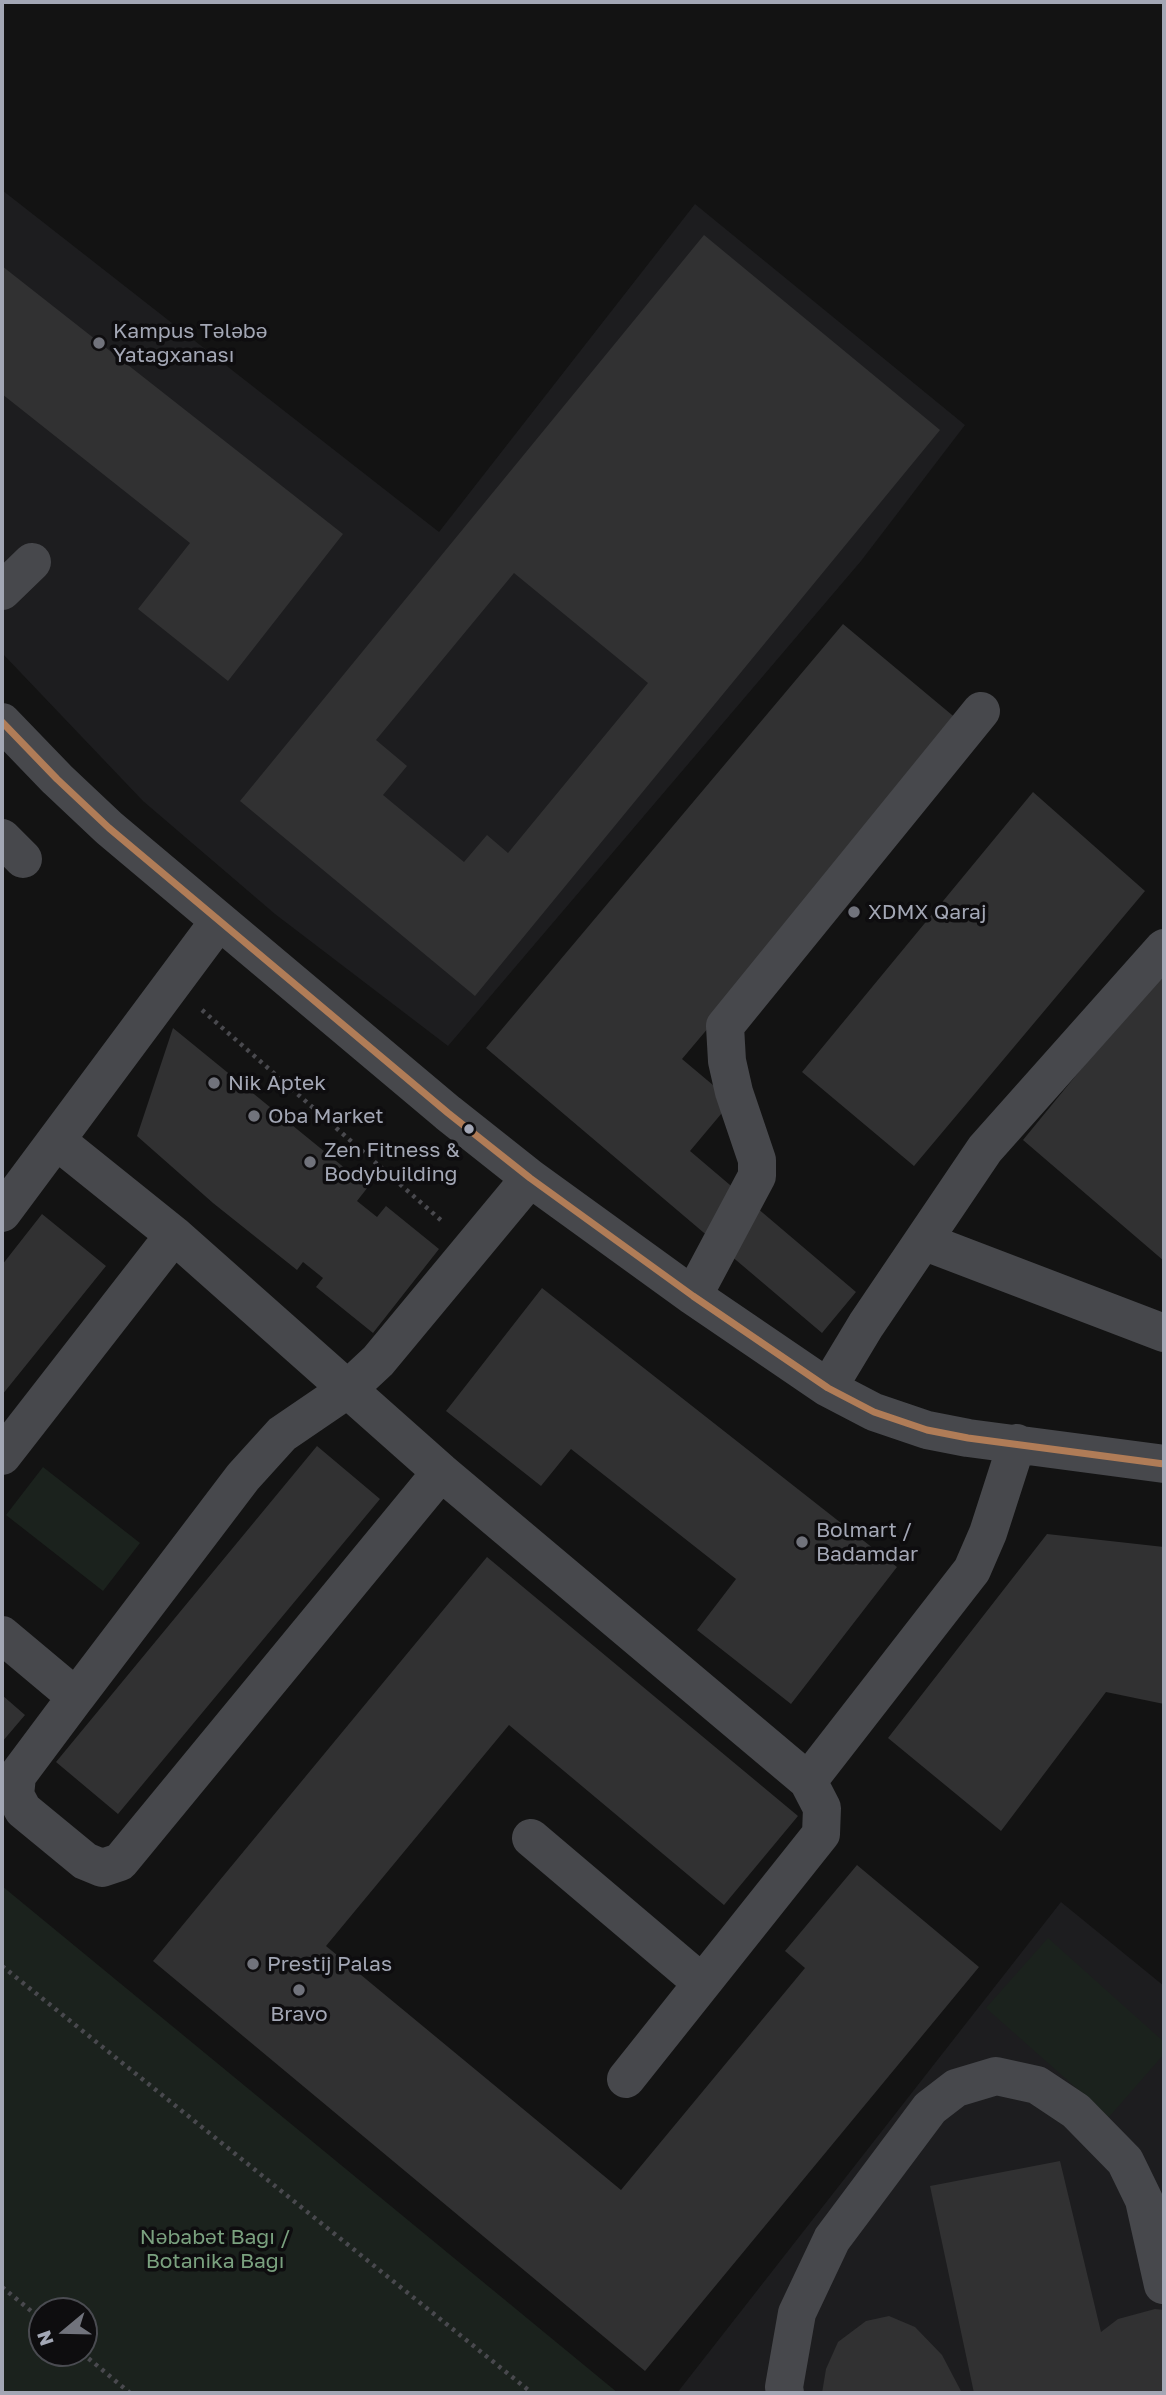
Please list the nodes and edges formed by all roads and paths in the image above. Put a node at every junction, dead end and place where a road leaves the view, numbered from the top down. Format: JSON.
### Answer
{"nodes":[{"id":1,"x":32,"y":562,"type":"dead end"},
{"id":2,"x":2,"y":592,"type":"edge"},
{"id":3,"x":981,"y":711,"type":"dead end"},
{"id":4,"x":2,"y":722,"type":"edge"},
{"id":5,"x":219,"y":921,"type":"junction"},
{"id":6,"x":1164,"y":948,"type":"edge"},
{"id":7,"x":173,"y":985,"type":"junction"},
{"id":8,"x":57,"y":1141,"type":"junction"},
{"id":9,"x":530,"y":1178,"type":"junction"},
{"id":10,"x":2,"y":1213,"type":"edge"},
{"id":11,"x":174,"y":1236,"type":"junction"},
{"id":12,"x":923,"y":1241,"type":"junction"},
{"id":13,"x":472,"y":1248,"type":"junction"},
{"id":14,"x":693,"y":1296,"type":"junction"},
{"id":15,"x":1164,"y":1333,"type":"edge"},
{"id":16,"x":828,"y":1388,"type":"junction"},
{"id":17,"x":348,"y":1389,"type":"junction"},
{"id":18,"x":1017,"y":1443,"type":"junction"},
{"id":19,"x":2,"y":1456,"type":"edge"},
{"id":20,"x":1164,"y":1464,"type":"edge"},
{"id":21,"x":441,"y":1472,"type":"junction"},
{"id":22,"x":2,"y":1635,"type":"edge"},
{"id":23,"x":76,"y":1697,"type":"junction"},
{"id":24,"x":808,"y":1781,"type":"junction"},
{"id":25,"x":531,"y":1838,"type":"dead end"},
{"id":26,"x":2,"y":1966,"type":"edge"},
{"id":27,"x":702,"y":1983,"type":"junction"},
{"id":28,"x":626,"y":2079,"type":"dead end"},
{"id":29,"x":1163,"y":2285,"type":"edge"},
{"id":30,"x":2,"y":2287,"type":"edge"},
{"id":31,"x":28,"y":2308,"type":"edge"},
{"id":32,"x":98,"y":2366,"type":"edge"},
{"id":33,"x":130,"y":2393,"type":"edge"},
{"id":34,"x":532,"y":2393,"type":"edge"},
{"id":35,"x":785,"y":2393,"type":"edge"}],
"edges":[{"from":1,"to":2,"type":"street"},
{"from":3,"to":14,"type":"street"},
{"from":4,"to":5,"type":"street"},
{"from":5,"to":7,"type":"street"},
{"from":5,"to":9,"type":"street"},
{"from":6,"to":12,"type":"street"},
{"from":7,"to":8,"type":"street"},
{"from":7,"to":13,"type":"path"},
{"from":8,"to":10,"type":"street"},
{"from":8,"to":11,"type":"street"},
{"from":9,"to":13,"type":"street"},
{"from":9,"to":14,"type":"street"},
{"from":11,"to":17,"type":"street"},
{"from":11,"to":19,"type":"street"},
{"from":12,"to":15,"type":"street"},
{"from":12,"to":16,"type":"street"},
{"from":13,"to":17,"type":"street"},
{"from":14,"to":16,"type":"street"},
{"from":16,"to":18,"type":"street"},
{"from":17,"to":21,"type":"street"},
{"from":17,"to":23,"type":"street"},
{"from":18,"to":20,"type":"street"},
{"from":18,"to":24,"type":"street"},
{"from":21,"to":23,"type":"street"},
{"from":21,"to":24,"type":"street"},
{"from":22,"to":23,"type":"street"},
{"from":24,"to":27,"type":"street"},
{"from":25,"to":27,"type":"street"},
{"from":26,"to":34,"type":"path"},
{"from":27,"to":28,"type":"street"},
{"from":29,"to":35,"type":"street"},
{"from":30,"to":31,"type":"path"},
{"from":32,"to":33,"type":"path"}]}
